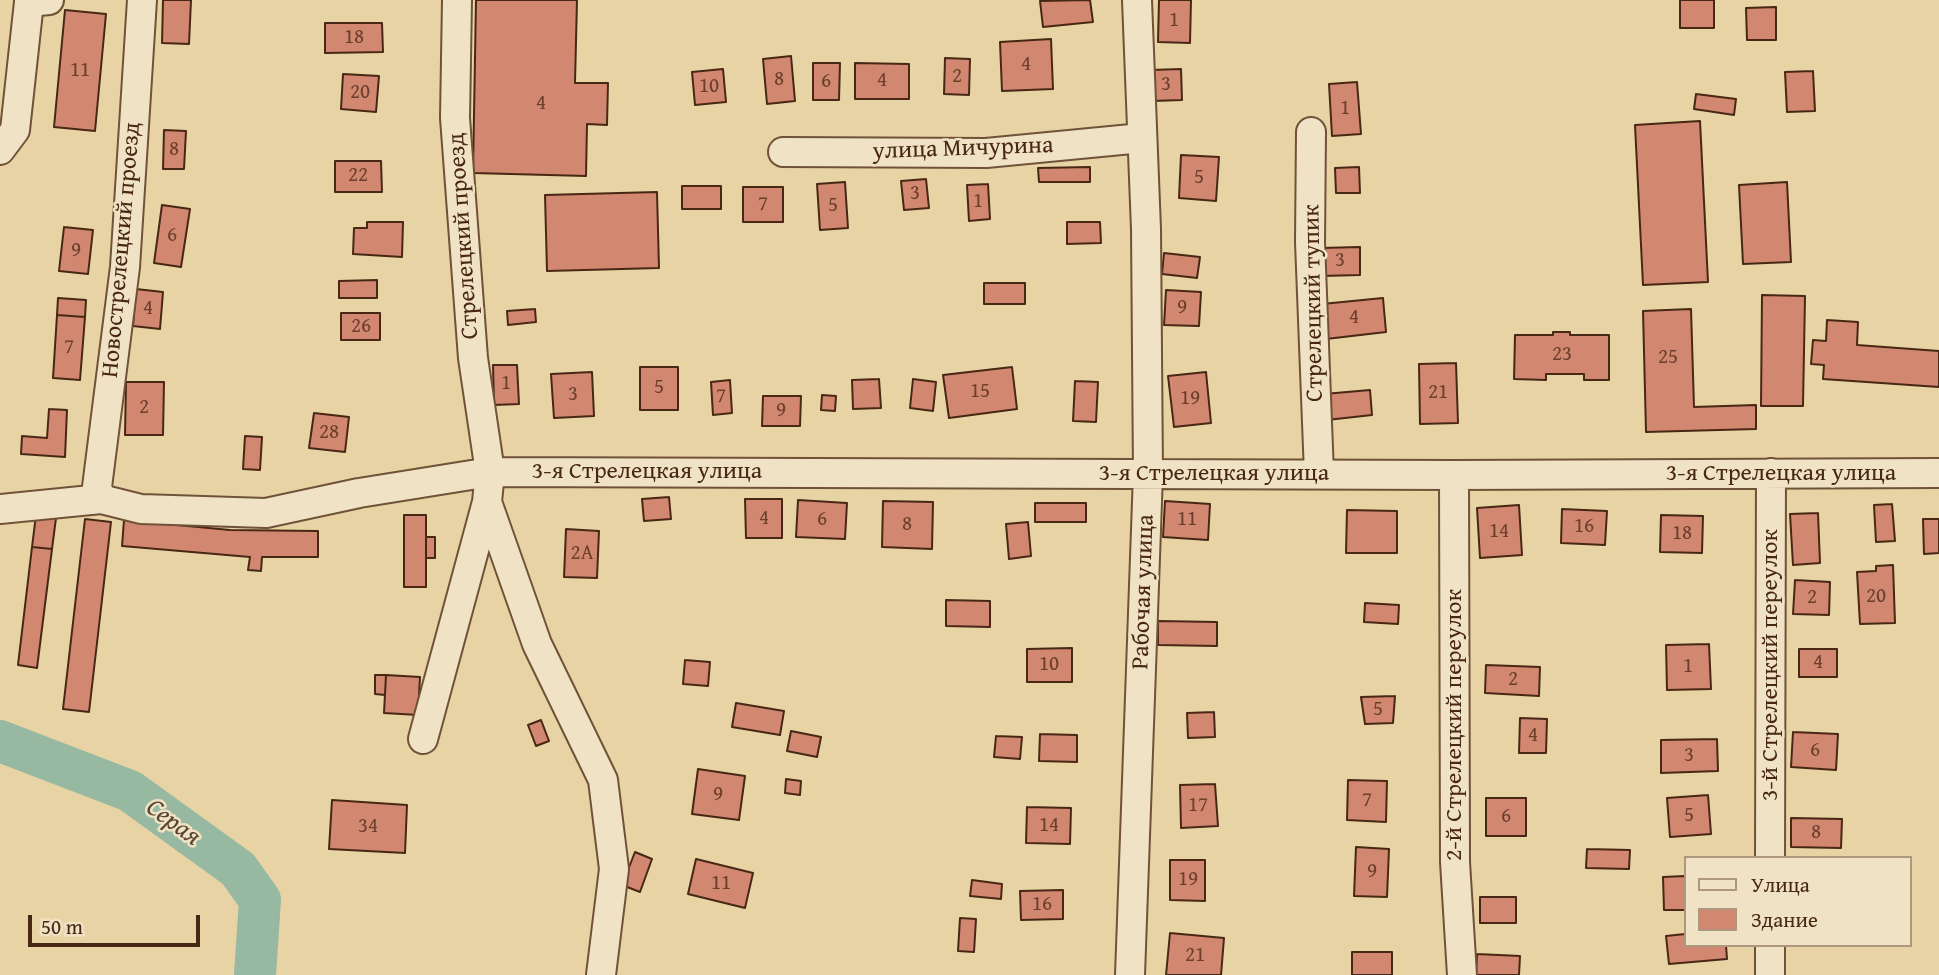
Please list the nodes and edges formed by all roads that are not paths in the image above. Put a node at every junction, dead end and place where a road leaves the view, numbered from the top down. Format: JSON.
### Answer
{"nodes":[{"id":1,"x":49,"y":0,"type":"edge"},
{"id":2,"x":142,"y":0,"type":"edge"},
{"id":3,"x":457,"y":0,"type":"edge"},
{"id":4,"x":1137,"y":0,"type":"edge"},
{"id":5,"x":1311,"y":132,"type":"dead end"},
{"id":6,"x":1142,"y":138,"type":"junction"},
{"id":7,"x":0,"y":150,"type":"edge"},
{"id":8,"x":783,"y":152,"type":"dead end"},
{"id":9,"x":490,"y":472,"type":"junction"},
{"id":10,"x":1771,"y":473,"type":"junction"},
{"id":11,"x":1939,"y":473,"type":"edge"},
{"id":12,"x":1148,"y":474,"type":"junction"},
{"id":13,"x":1319,"y":474,"type":"junction"},
{"id":14,"x":1454,"y":475,"type":"junction"},
{"id":15,"x":101,"y":499,"type":"junction"},
{"id":16,"x":487,"y":502,"type":"junction"},
{"id":17,"x":0,"y":509,"type":"edge"},
{"id":18,"x":424,"y":739,"type":"dead end"},
{"id":19,"x":1770,"y":856,"type":"edge"},
{"id":20,"x":1770,"y":947,"type":"edge"},
{"id":21,"x":600,"y":975,"type":"edge"},
{"id":22,"x":1130,"y":975,"type":"edge"},
{"id":23,"x":1462,"y":975,"type":"edge"},
{"id":24,"x":1770,"y":975,"type":"edge"}],
"edges":[{"from":1,"to":7,"type":"street"},
{"from":2,"to":15,"type":"street","name":"Новострелецкий проезд"},
{"from":3,"to":9,"type":"street","name":"Стрелецкий проезд"},
{"from":4,"to":6,"type":"street","name":"Рабочая улица"},
{"from":5,"to":13,"type":"street","name":"Стрелецкий тупик"},
{"from":6,"to":8,"type":"street","name":"улица Мичурина"},
{"from":6,"to":12,"type":"street","name":"Рабочая улица"},
{"from":9,"to":12,"type":"street","name":"3-я Стрелецкая улица"},
{"from":9,"to":15,"type":"street","name":"3-я Стрелецкая улица"},
{"from":9,"to":16,"type":"street","name":"Стрелецкий проезд"},
{"from":10,"to":11,"type":"street","name":"3-я Стрелецкая улица"},
{"from":10,"to":14,"type":"street","name":"3-я Стрелецкая улица"},
{"from":10,"to":19,"type":"street","name":"3-й Стрелецкий переулок"},
{"from":12,"to":13,"type":"street","name":"3-я Стрелецкая улица"},
{"from":12,"to":22,"type":"street","name":"Рабочая улица"},
{"from":13,"to":14,"type":"street","name":"3-я Стрелецкая улица"},
{"from":14,"to":23,"type":"street","name":"2-й Стрелецкий переулок"},
{"from":15,"to":17,"type":"street","name":"3-я Стрелецкая улица"},
{"from":16,"to":18,"type":"street","name":"Стрелецкий проезд"},
{"from":16,"to":21,"type":"street"},
{"from":20,"to":24,"type":"street"}]}
